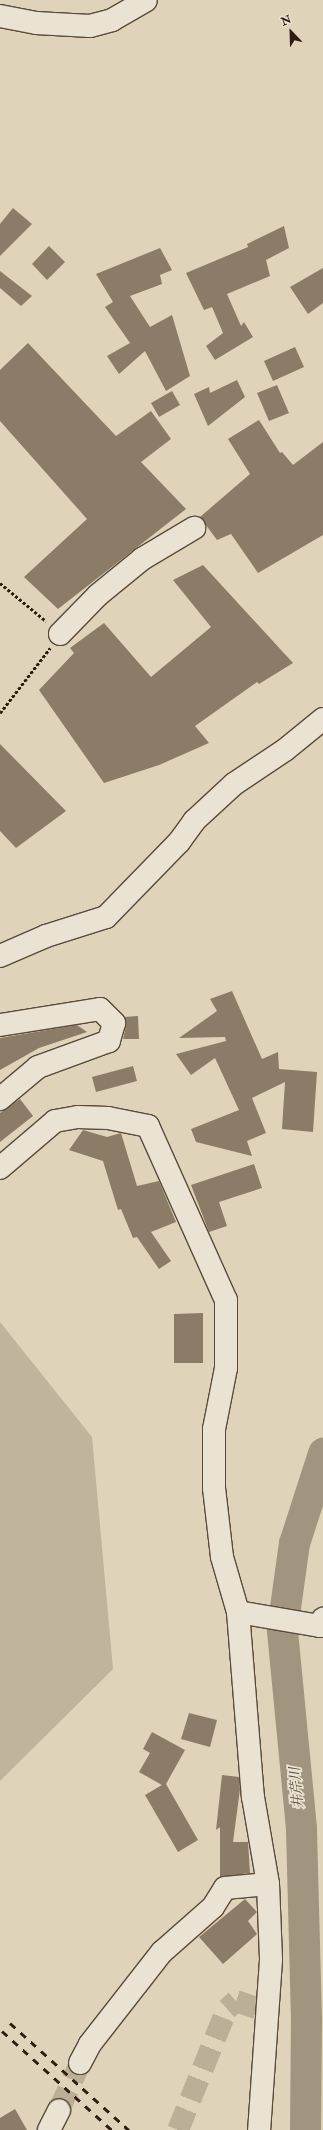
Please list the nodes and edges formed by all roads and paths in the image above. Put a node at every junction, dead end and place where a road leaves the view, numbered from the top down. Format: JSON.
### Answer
{"nodes":[{"id":1,"x":146,"y":0,"type":"edge"},
{"id":2,"x":0,"y":16,"type":"edge"},
{"id":3,"x":194,"y":528,"type":"dead end"},
{"id":4,"x":0,"y":583,"type":"edge"},
{"id":5,"x":60,"y":634,"type":"junction"},
{"id":6,"x":0,"y":713,"type":"edge"},
{"id":7,"x":323,"y":719,"type":"edge"},
{"id":8,"x":46,"y":936,"type":"junction"},
{"id":9,"x":0,"y":956,"type":"edge"},
{"id":10,"x":0,"y":972,"type":"edge"},
{"id":11,"x":0,"y":1025,"type":"edge"},
{"id":12,"x":0,"y":1099,"type":"edge"},
{"id":13,"x":0,"y":1168,"type":"edge"},
{"id":14,"x":238,"y":1612,"type":"junction"},
{"id":15,"x":322,"y":1622,"type":"edge"},
{"id":16,"x":268,"y":1884,"type":"junction"},
{"id":17,"x":80,"y":2064,"type":"tunnel mouth"},
{"id":18,"x":59,"y":2110,"type":"tunnel mouth"},
{"id":19,"x":49,"y":2130,"type":"edge"},
{"id":20,"x":259,"y":2130,"type":"edge"}],
"edges":[{"from":1,"to":2,"type":"street"},
{"from":3,"to":5,"type":"street"},
{"from":4,"to":5,"type":"path"},
{"from":5,"to":6,"type":"path"},
{"from":7,"to":8,"type":"street"},
{"from":8,"to":9,"type":"street"},
{"from":8,"to":10,"type":"street"},
{"from":11,"to":12,"type":"street"},
{"from":13,"to":14,"type":"street"},
{"from":14,"to":15,"type":"street"},
{"from":14,"to":16,"type":"street"},
{"from":16,"to":17,"type":"street"},
{"from":16,"to":20,"type":"street"},
{"from":18,"to":19,"type":"street"}]}
